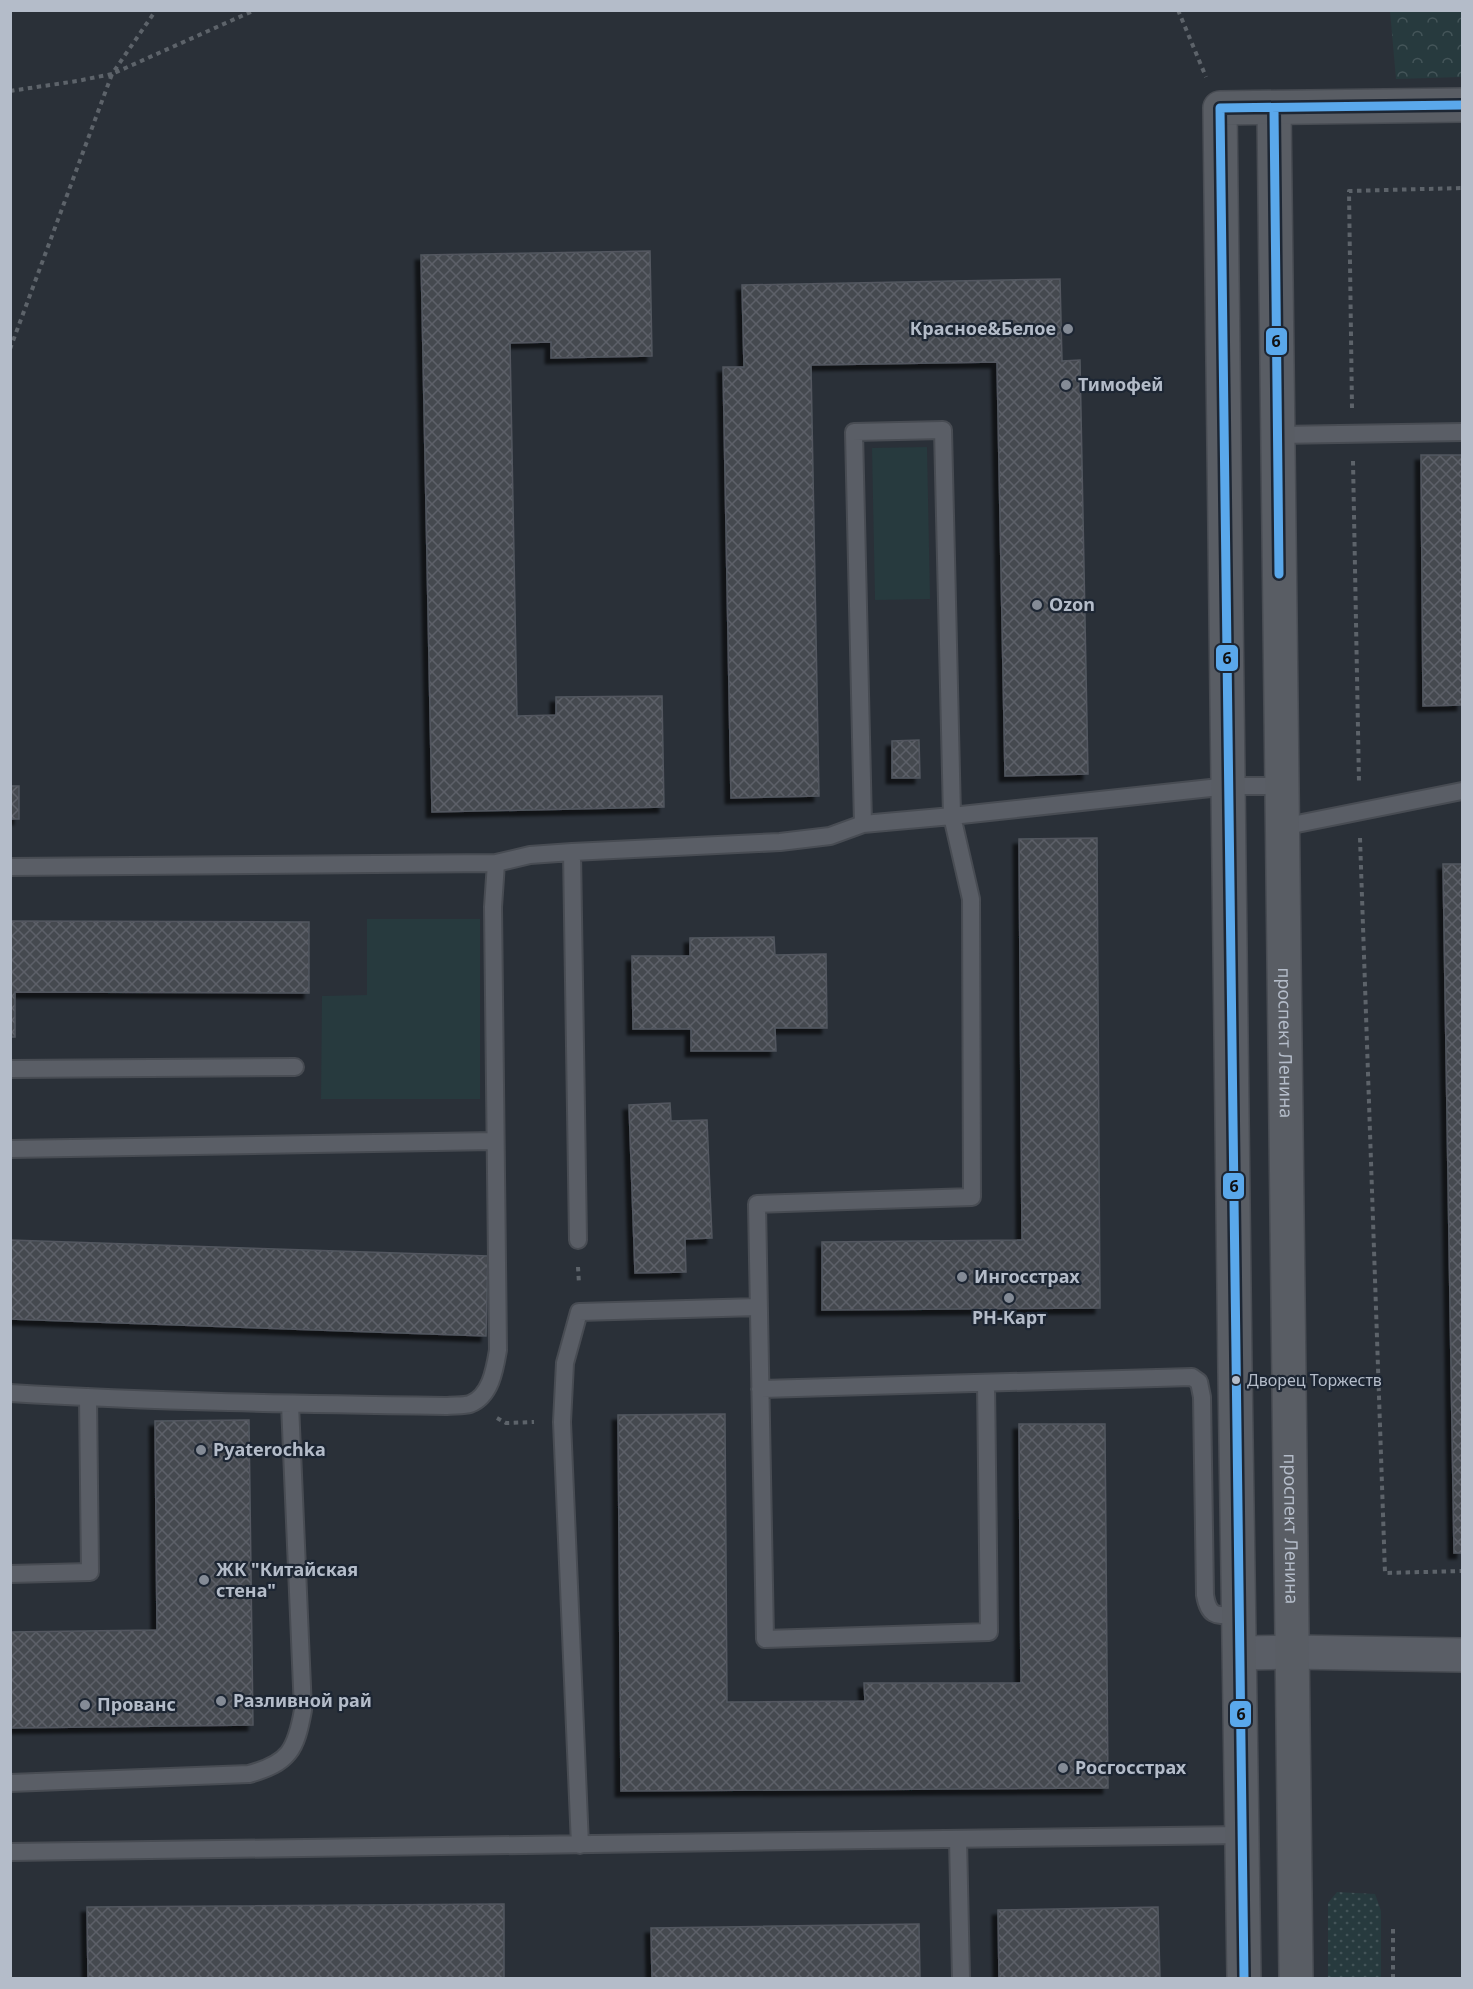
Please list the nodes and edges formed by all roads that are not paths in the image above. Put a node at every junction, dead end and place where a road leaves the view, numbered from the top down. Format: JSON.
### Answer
{"nodes":[{"id":1,"x":1462,"y":105,"type":"edge"},
{"id":2,"x":1274,"y":109,"type":"junction"},
{"id":3,"x":1462,"y":432,"type":"edge"},
{"id":4,"x":1278,"y":435,"type":"junction"},
{"id":5,"x":1229,"y":786,"type":"junction"},
{"id":6,"x":1281,"y":786,"type":"junction"},
{"id":7,"x":1462,"y":791,"type":"edge"},
{"id":8,"x":952,"y":816,"type":"junction"},
{"id":9,"x":863,"y":824,"type":"junction"},
{"id":10,"x":1282,"y":827,"type":"junction"},
{"id":11,"x":572,"y":852,"type":"junction"},
{"id":12,"x":496,"y":863,"type":"junction"},
{"id":13,"x":10,"y":867,"type":"edge"},
{"id":14,"x":295,"y":1067,"type":"dead end"},
{"id":15,"x":10,"y":1069,"type":"edge"},
{"id":16,"x":495,"y":1141,"type":"junction"},
{"id":17,"x":10,"y":1149,"type":"edge"},
{"id":18,"x":578,"y":1240,"type":"road end"},
{"id":19,"x":758,"y":1307,"type":"junction"},
{"id":20,"x":986,"y":1383,"type":"junction"},
{"id":21,"x":760,"y":1389,"type":"junction"},
{"id":22,"x":10,"y":1392,"type":"edge"},
{"id":23,"x":88,"y":1398,"type":"junction"},
{"id":24,"x":290,"y":1404,"type":"junction"},
{"id":25,"x":10,"y":1574,"type":"edge"},
{"id":26,"x":1239,"y":1615,"type":"junction"},
{"id":27,"x":1293,"y":1652,"type":"junction"},
{"id":28,"x":1240,"y":1653,"type":"junction"},
{"id":29,"x":1462,"y":1655,"type":"edge"},
{"id":30,"x":10,"y":1783,"type":"edge"},
{"id":31,"x":1242,"y":1835,"type":"junction"},
{"id":32,"x":958,"y":1839,"type":"junction"},
{"id":33,"x":580,"y":1845,"type":"junction"},
{"id":34,"x":10,"y":1852,"type":"edge"},
{"id":35,"x":961,"y":1978,"type":"edge"},
{"id":36,"x":1244,"y":1978,"type":"edge"},
{"id":37,"x":1296,"y":1978,"type":"edge"}],
"edges":[{"from":1,"to":2,"type":"main road"},
{"from":2,"to":4,"type":"main road","name":"проспект Ленина"},
{"from":2,"to":5,"type":"main road"},
{"from":3,"to":4,"type":"lane"},
{"from":4,"to":6,"type":"main road","name":"проспект Ленина"},
{"from":5,"to":6,"type":"lane"},
{"from":5,"to":8,"type":"lane"},
{"from":5,"to":26,"type":"main road"},
{"from":6,"to":10,"type":"main road","name":"проспект Ленина"},
{"from":7,"to":10,"type":"lane"},
{"from":8,"to":9,"type":"lane"},
{"from":8,"to":9,"type":"lane"},
{"from":8,"to":19,"type":"lane"},
{"from":9,"to":11,"type":"lane"},
{"from":10,"to":27,"type":"main road","name":"проспект Ленина"},
{"from":11,"to":12,"type":"lane"},
{"from":11,"to":18,"type":"lane"},
{"from":12,"to":13,"type":"lane"},
{"from":12,"to":16,"type":"lane"},
{"from":14,"to":15,"type":"lane"},
{"from":16,"to":17,"type":"lane"},
{"from":16,"to":24,"type":"lane"},
{"from":19,"to":21,"type":"lane"},
{"from":19,"to":33,"type":"lane"},
{"from":20,"to":21,"type":"lane"},
{"from":20,"to":21,"type":"lane"},
{"from":20,"to":26,"type":"lane"},
{"from":22,"to":23,"type":"lane"},
{"from":23,"to":24,"type":"lane"},
{"from":23,"to":25,"type":"lane"},
{"from":24,"to":30,"type":"lane"},
{"from":26,"to":28,"type":"main road"},
{"from":27,"to":28,"type":"street"},
{"from":27,"to":29,"type":"street"},
{"from":27,"to":37,"type":"main road","name":"проспект Ленина"},
{"from":28,"to":31,"type":"main road"},
{"from":31,"to":32,"type":"lane"},
{"from":31,"to":36,"type":"main road"},
{"from":32,"to":33,"type":"lane"},
{"from":32,"to":35,"type":"lane"},
{"from":33,"to":34,"type":"lane"}]}
